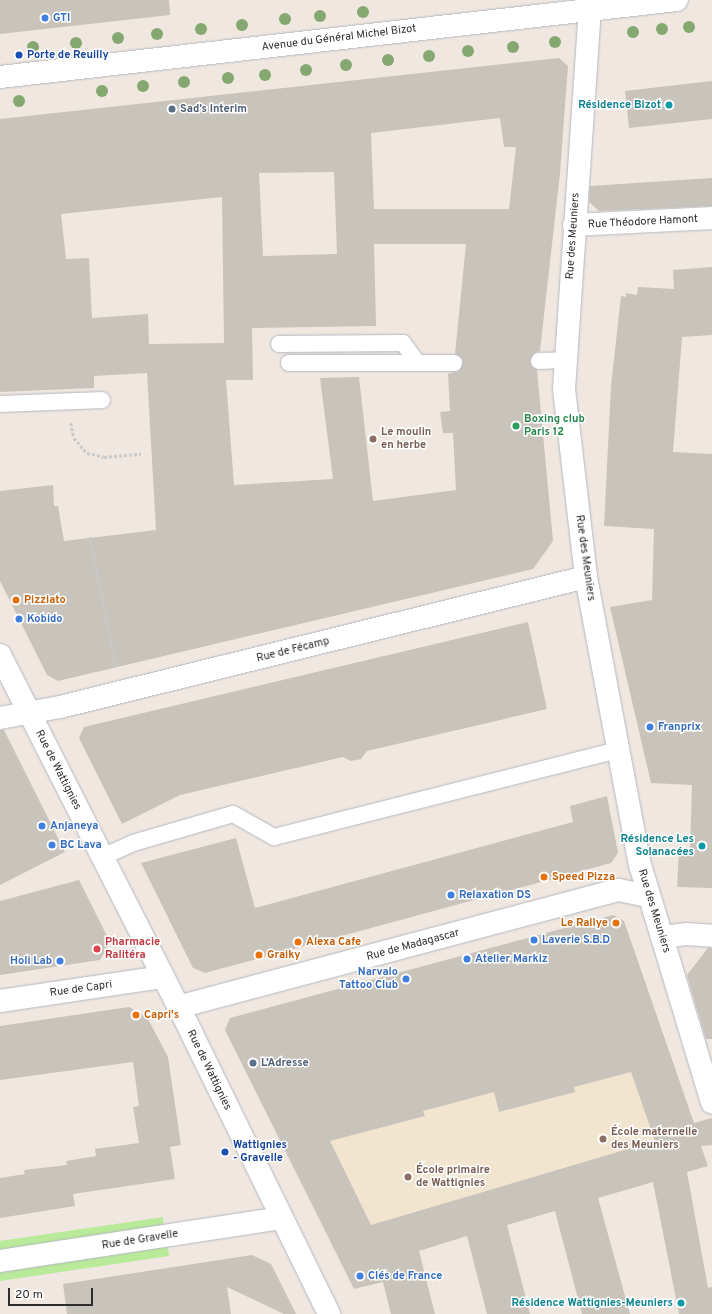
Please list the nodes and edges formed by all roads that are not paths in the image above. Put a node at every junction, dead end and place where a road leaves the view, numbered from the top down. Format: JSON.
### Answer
{"nodes":[{"id":1,"x":677,"y":0,"type":"edge"},
{"id":2,"x":590,"y":4,"type":"edge"},
{"id":3,"x":0,"y":76,"type":"edge"},
{"id":4,"x":712,"y":218,"type":"edge"},
{"id":5,"x":574,"y":225,"type":"junction"},
{"id":6,"x":279,"y":344,"type":"dead end"},
{"id":7,"x":564,"y":360,"type":"junction"},
{"id":8,"x":539,"y":361,"type":"dead end"},
{"id":9,"x":417,"y":362,"type":"junction"},
{"id":10,"x":289,"y":363,"type":"dead end"},
{"id":11,"x":454,"y":363,"type":"dead end"},
{"id":12,"x":102,"y":400,"type":"dead end"},
{"id":13,"x":0,"y":404,"type":"edge"},
{"id":14,"x":586,"y":577,"type":"junction"},
{"id":15,"x":0,"y":655,"type":"edge"},
{"id":16,"x":29,"y":714,"type":"junction"},
{"id":17,"x":0,"y":718,"type":"edge"},
{"id":18,"x":618,"y":750,"type":"junction"},
{"id":19,"x":102,"y":857,"type":"junction"},
{"id":20,"x":648,"y":896,"type":"junction"},
{"id":21,"x":712,"y":936,"type":"edge"},
{"id":22,"x":662,"y":937,"type":"junction"},
{"id":23,"x":163,"y":977,"type":"junction"},
{"id":24,"x":0,"y":1001,"type":"edge"},
{"id":25,"x":178,"y":1007,"type":"junction"},
{"id":26,"x":712,"y":1103,"type":"edge"},
{"id":27,"x":280,"y":1218,"type":"junction"},
{"id":28,"x":0,"y":1261,"type":"edge"},
{"id":29,"x":329,"y":1314,"type":"edge"}],
"edges":[{"from":1,"to":2,"type":"street","name":"Avenue du Général Michel Bizot"},
{"from":2,"to":3,"type":"street","name":"Avenue du Général Michel Bizot"},
{"from":2,"to":5,"type":"street","name":"Rue des Meuniers"},
{"from":4,"to":5,"type":"street","name":"Rue Théodore Hamont"},
{"from":5,"to":7,"type":"street","name":"Rue des Meuniers"},
{"from":6,"to":9,"type":"lane"},
{"from":7,"to":8,"type":"lane"},
{"from":7,"to":14,"type":"street","name":"Rue des Meuniers"},
{"from":9,"to":10,"type":"lane"},
{"from":9,"to":11,"type":"lane"},
{"from":12,"to":13,"type":"lane"},
{"from":14,"to":16,"type":"street","name":"Rue de Fécamp"},
{"from":14,"to":18,"type":"street","name":"Rue des Meuniers"},
{"from":15,"to":16,"type":"street","name":"Rue de Wattignies"},
{"from":16,"to":17,"type":"street","name":"Rue de Fécamp"},
{"from":16,"to":19,"type":"street","name":"Rue de Wattignies"},
{"from":18,"to":19,"type":"lane"},
{"from":18,"to":20,"type":"street","name":"Rue des Meuniers"},
{"from":19,"to":23,"type":"street","name":"Rue de Wattignies"},
{"from":20,"to":22,"type":"street","name":"Rue des Meuniers"},
{"from":20,"to":25,"type":"street","name":"Rue de Madagascar"},
{"from":21,"to":22,"type":"street"},
{"from":22,"to":26,"type":"street","name":"Rue des Meuniers"},
{"from":23,"to":24,"type":"street","name":"Rue de Capri"},
{"from":23,"to":25,"type":"street","name":"Rue de Wattignies"},
{"from":25,"to":27,"type":"street","name":"Rue de Wattignies"},
{"from":27,"to":28,"type":"street","name":"Rue de Gravelle"},
{"from":27,"to":29,"type":"street","name":"Rue de Wattignies"}]}
